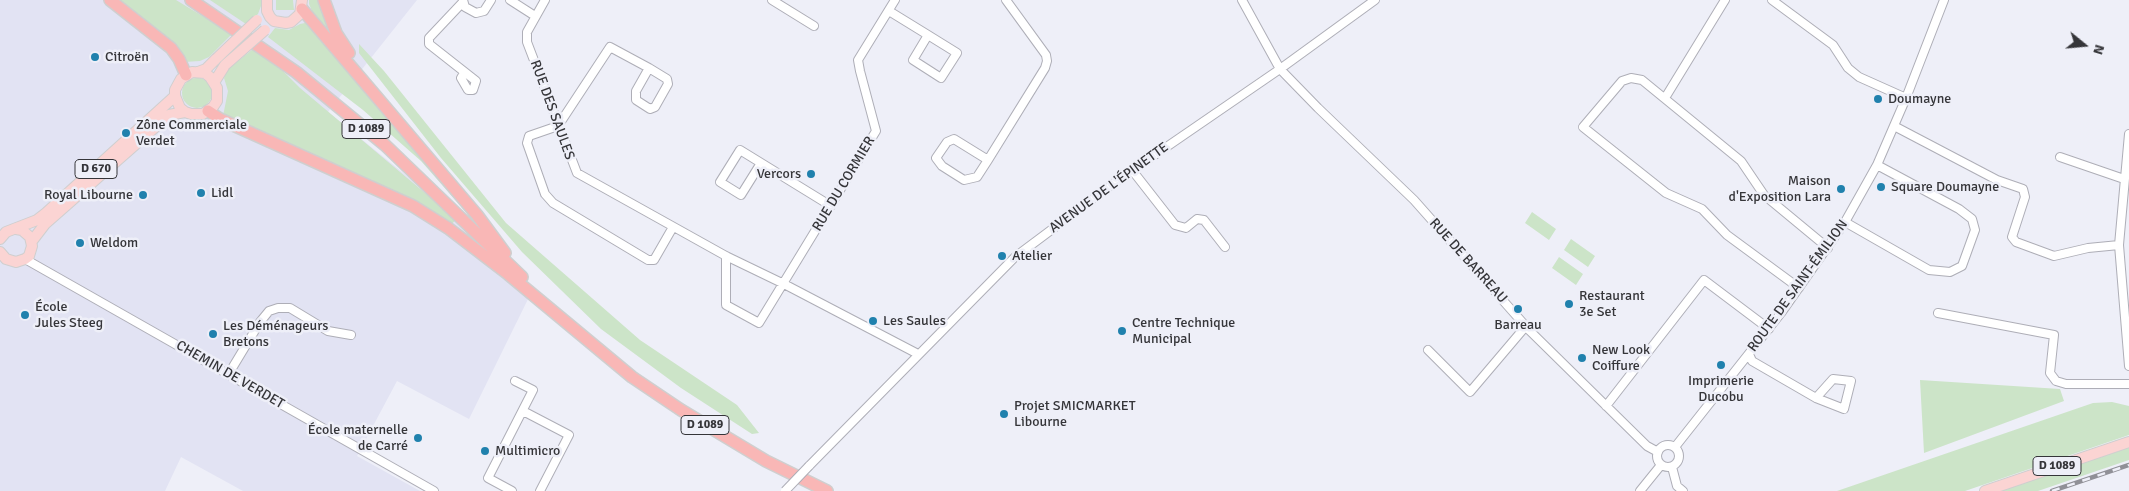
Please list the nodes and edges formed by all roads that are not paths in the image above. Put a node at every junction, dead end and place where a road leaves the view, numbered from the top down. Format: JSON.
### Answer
{"nodes":[{"id":1,"x":110,"y":0,"type":"edge"},
{"id":2,"x":191,"y":0,"type":"edge"},
{"id":3,"x":267,"y":0,"type":"edge"},
{"id":4,"x":324,"y":0,"type":"edge"},
{"id":5,"x":491,"y":0,"type":"edge"},
{"id":6,"x":510,"y":0,"type":"edge"},
{"id":7,"x":545,"y":0,"type":"edge"},
{"id":8,"x":772,"y":0,"type":"edge"},
{"id":9,"x":896,"y":0,"type":"edge"},
{"id":10,"x":1006,"y":0,"type":"edge"},
{"id":11,"x":1242,"y":0,"type":"edge"},
{"id":12,"x":1375,"y":0,"type":"edge"},
{"id":13,"x":1725,"y":0,"type":"edge"},
{"id":14,"x":1772,"y":0,"type":"edge"},
{"id":15,"x":1944,"y":0,"type":"edge"},
{"id":16,"x":462,"y":2,"type":"edge"},
{"id":17,"x":303,"y":3,"type":"edge"},
{"id":18,"x":267,"y":11,"type":"junction"},
{"id":19,"x":889,"y":11,"type":"junction"},
{"id":20,"x":536,"y":16,"type":"junction"},
{"id":21,"x":274,"y":21,"type":"junction"},
{"id":22,"x":814,"y":26,"type":"dead end"},
{"id":23,"x":928,"y":35,"type":"junction"},
{"id":24,"x":649,"y":68,"type":"junction"},
{"id":25,"x":1280,"y":69,"type":"junction"},
{"id":26,"x":198,"y":72,"type":"junction"},
{"id":27,"x":464,"y":73,"type":"dead end"},
{"id":28,"x":186,"y":75,"type":"junction"},
{"id":29,"x":215,"y":81,"type":"junction"},
{"id":30,"x":371,"y":89,"type":"junction"},
{"id":31,"x":175,"y":96,"type":"junction"},
{"id":32,"x":1665,"y":98,"type":"junction"},
{"id":33,"x":1906,"y":98,"type":"junction"},
{"id":34,"x":208,"y":111,"type":"junction"},
{"id":35,"x":185,"y":112,"type":"junction"},
{"id":36,"x":558,"y":126,"type":"junction"},
{"id":37,"x":1894,"y":126,"type":"junction"},
{"id":38,"x":2129,"y":134,"type":"edge"},
{"id":39,"x":2060,"y":157,"type":"dead end"},
{"id":40,"x":988,"y":160,"type":"junction"},
{"id":41,"x":761,"y":163,"type":"junction"},
{"id":42,"x":1877,"y":165,"type":"junction"},
{"id":43,"x":1132,"y":170,"type":"junction"},
{"id":44,"x":2124,"y":179,"type":"junction"},
{"id":45,"x":831,"y":206,"type":"junction"},
{"id":46,"x":1845,"y":222,"type":"junction"},
{"id":47,"x":673,"y":227,"type":"junction"},
{"id":48,"x":16,"y":229,"type":"junction"},
{"id":49,"x":0,"y":239,"type":"edge"},
{"id":50,"x":32,"y":241,"type":"junction"},
{"id":51,"x":2119,"y":245,"type":"junction"},
{"id":52,"x":1225,"y":247,"type":"dead end"},
{"id":53,"x":1828,"y":248,"type":"junction"},
{"id":54,"x":0,"y":252,"type":"edge"},
{"id":55,"x":726,"y":256,"type":"junction"},
{"id":56,"x":25,"y":259,"type":"junction"},
{"id":57,"x":10,"y":262,"type":"junction"},
{"id":58,"x":0,"y":267,"type":"edge"},
{"id":59,"x":524,"y":278,"type":"junction"},
{"id":60,"x":784,"y":284,"type":"junction"},
{"id":61,"x":1799,"y":288,"type":"junction"},
{"id":62,"x":1938,"y":313,"type":"dead end"},
{"id":63,"x":1526,"y":326,"type":"junction"},
{"id":64,"x":1768,"y":329,"type":"junction"},
{"id":65,"x":351,"y":335,"type":"dead end"},
{"id":66,"x":593,"y":343,"type":"junction"},
{"id":67,"x":1428,"y":350,"type":"dead end"},
{"id":68,"x":918,"y":354,"type":"junction"},
{"id":69,"x":1749,"y":354,"type":"junction"},
{"id":70,"x":2129,"y":366,"type":"edge"},
{"id":71,"x":228,"y":375,"type":"junction"},
{"id":72,"x":516,"y":381,"type":"dead end"},
{"id":73,"x":2129,"y":384,"type":"edge"},
{"id":74,"x":1816,"y":398,"type":"junction"},
{"id":75,"x":1606,"y":406,"type":"junction"},
{"id":76,"x":523,"y":410,"type":"junction"},
{"id":77,"x":2129,"y":442,"type":"edge"},
{"id":78,"x":1676,"y":447,"type":"junction"},
{"id":79,"x":1658,"y":452,"type":"junction"},
{"id":80,"x":1661,"y":465,"type":"junction"},
{"id":81,"x":1672,"y":467,"type":"junction"},
{"id":82,"x":434,"y":491,"type":"edge"},
{"id":83,"x":512,"y":491,"type":"edge"},
{"id":84,"x":540,"y":491,"type":"edge"},
{"id":85,"x":785,"y":491,"type":"edge"},
{"id":86,"x":827,"y":491,"type":"edge"},
{"id":87,"x":1640,"y":491,"type":"edge"},
{"id":88,"x":1683,"y":491,"type":"edge"},
{"id":89,"x":1985,"y":491,"type":"edge"}],
"edges":[{"from":1,"to":28,"type":"highway"},
{"from":2,"to":59,"type":"highway","number":"D 1089"},
{"from":3,"to":18,"type":"main road"},
{"from":4,"to":30,"type":"highway"},
{"from":5,"to":16,"type":"street"},
{"from":6,"to":20,"type":"street"},
{"from":7,"to":20,"type":"street","name":"RUE DES SAULES"},
{"from":8,"to":22,"type":"street"},
{"from":9,"to":19,"type":"street","name":"RUE DU CORMIER"},
{"from":10,"to":40,"type":"street"},
{"from":11,"to":25,"type":"street","name":"RUE DE BARREAU"},
{"from":12,"to":25,"type":"street","name":"AVENUE DE L'ÉPINETTE"},
{"from":13,"to":32,"type":"street"},
{"from":14,"to":33,"type":"street"},
{"from":15,"to":33,"type":"street","name":"ROUTE DE SAINT-ÉMILION"},
{"from":16,"to":27,"type":"street"},
{"from":17,"to":21,"type":"main road"},
{"from":17,"to":30,"type":"highway"},
{"from":18,"to":21,"type":"main road"},
{"from":18,"to":26,"type":"main road","bridge":true},
{"from":19,"to":23,"type":"street"},
{"from":19,"to":45,"type":"street","name":"RUE DU CORMIER"},
{"from":20,"to":36,"type":"street","name":"RUE DES SAULES"},
{"from":21,"to":29,"type":"main road","bridge":true},
{"from":23,"to":23,"type":"street"},
{"from":24,"to":24,"type":"street"},
{"from":24,"to":36,"type":"street"},
{"from":25,"to":43,"type":"street","name":"AVENUE DE L'ÉPINETTE"},
{"from":25,"to":63,"type":"street","name":"RUE DE BARREAU"},
{"from":26,"to":28,"type":"main road"},
{"from":26,"to":29,"type":"main road"},
{"from":28,"to":31,"type":"main road"},
{"from":29,"to":34,"type":"main road"},
{"from":30,"to":59,"type":"highway"},
{"from":31,"to":35,"type":"main road"},
{"from":31,"to":48,"type":"main road","number":"D 670"},
{"from":32,"to":53,"type":"street"},
{"from":32,"to":61,"type":"street"},
{"from":33,"to":37,"type":"street","name":"ROUTE DE SAINT-ÉMILION"},
{"from":34,"to":35,"type":"main road"},
{"from":34,"to":66,"type":"highway"},
{"from":35,"to":50,"type":"main road","number":"D 670"},
{"from":36,"to":47,"type":"street","name":"RUE DES SAULES"},
{"from":36,"to":47,"type":"street"},
{"from":37,"to":42,"type":"street","name":"ROUTE DE SAINT-ÉMILION"},
{"from":37,"to":51,"type":"street"},
{"from":38,"to":44,"type":"street"},
{"from":39,"to":44,"type":"street"},
{"from":40,"to":40,"type":"street"},
{"from":41,"to":41,"type":"street"},
{"from":41,"to":45,"type":"street"},
{"from":42,"to":46,"type":"street","name":"ROUTE DE SAINT-ÉMILION"},
{"from":42,"to":46,"type":"street"},
{"from":43,"to":52,"type":"street"},
{"from":43,"to":68,"type":"street","name":"AVENUE DE L'ÉPINETTE"},
{"from":44,"to":51,"type":"street"},
{"from":45,"to":60,"type":"street","name":"RUE DU CORMIER"},
{"from":46,"to":53,"type":"street","name":"ROUTE DE SAINT-ÉMILION"},
{"from":47,"to":55,"type":"street","name":"RUE DES SAULES"},
{"from":48,"to":49,"type":"main road"},
{"from":48,"to":50,"type":"main road"},
{"from":50,"to":56,"type":"main road"},
{"from":51,"to":70,"type":"street"},
{"from":53,"to":61,"type":"street","name":"ROUTE DE SAINT-ÉMILION"},
{"from":54,"to":57,"type":"main road"},
{"from":55,"to":60,"type":"street","name":"RUE DES SAULES"},
{"from":55,"to":60,"type":"street"},
{"from":56,"to":57,"type":"main road"},
{"from":56,"to":71,"type":"street","name":"CHEMIN DE VERDET"},
{"from":57,"to":58,"type":"main road"},
{"from":59,"to":66,"type":"highway","number":"D 1089"},
{"from":60,"to":68,"type":"street","name":"RUE DES SAULES"},
{"from":61,"to":64,"type":"street","name":"ROUTE DE SAINT-ÉMILION"},
{"from":62,"to":73,"type":"street"},
{"from":63,"to":67,"type":"street"},
{"from":63,"to":75,"type":"street","name":"RUE DE BARREAU"},
{"from":64,"to":69,"type":"street","name":"ROUTE DE SAINT-ÉMILION"},
{"from":64,"to":75,"type":"street"},
{"from":65,"to":71,"type":"street"},
{"from":66,"to":86,"type":"highway","number":"D 1089"},
{"from":68,"to":85,"type":"street","name":"AVENUE DE L'ÉPINETTE","bridge":true},
{"from":69,"to":74,"type":"street"},
{"from":69,"to":78,"type":"street","name":"ROUTE DE SAINT-ÉMILION"},
{"from":71,"to":82,"type":"street","name":"CHEMIN DE VERDET"},
{"from":72,"to":76,"type":"street"},
{"from":74,"to":74,"type":"street"},
{"from":75,"to":79,"type":"street","name":"RUE DE BARREAU"},
{"from":76,"to":83,"type":"street"},
{"from":76,"to":84,"type":"street"},
{"from":77,"to":89,"type":"main road","number":"D 1089"},
{"from":78,"to":79,"type":"street"},
{"from":78,"to":81,"type":"street"},
{"from":79,"to":80,"type":"street"},
{"from":80,"to":81,"type":"street"},
{"from":80,"to":87,"type":"street"},
{"from":81,"to":88,"type":"street"}]}
